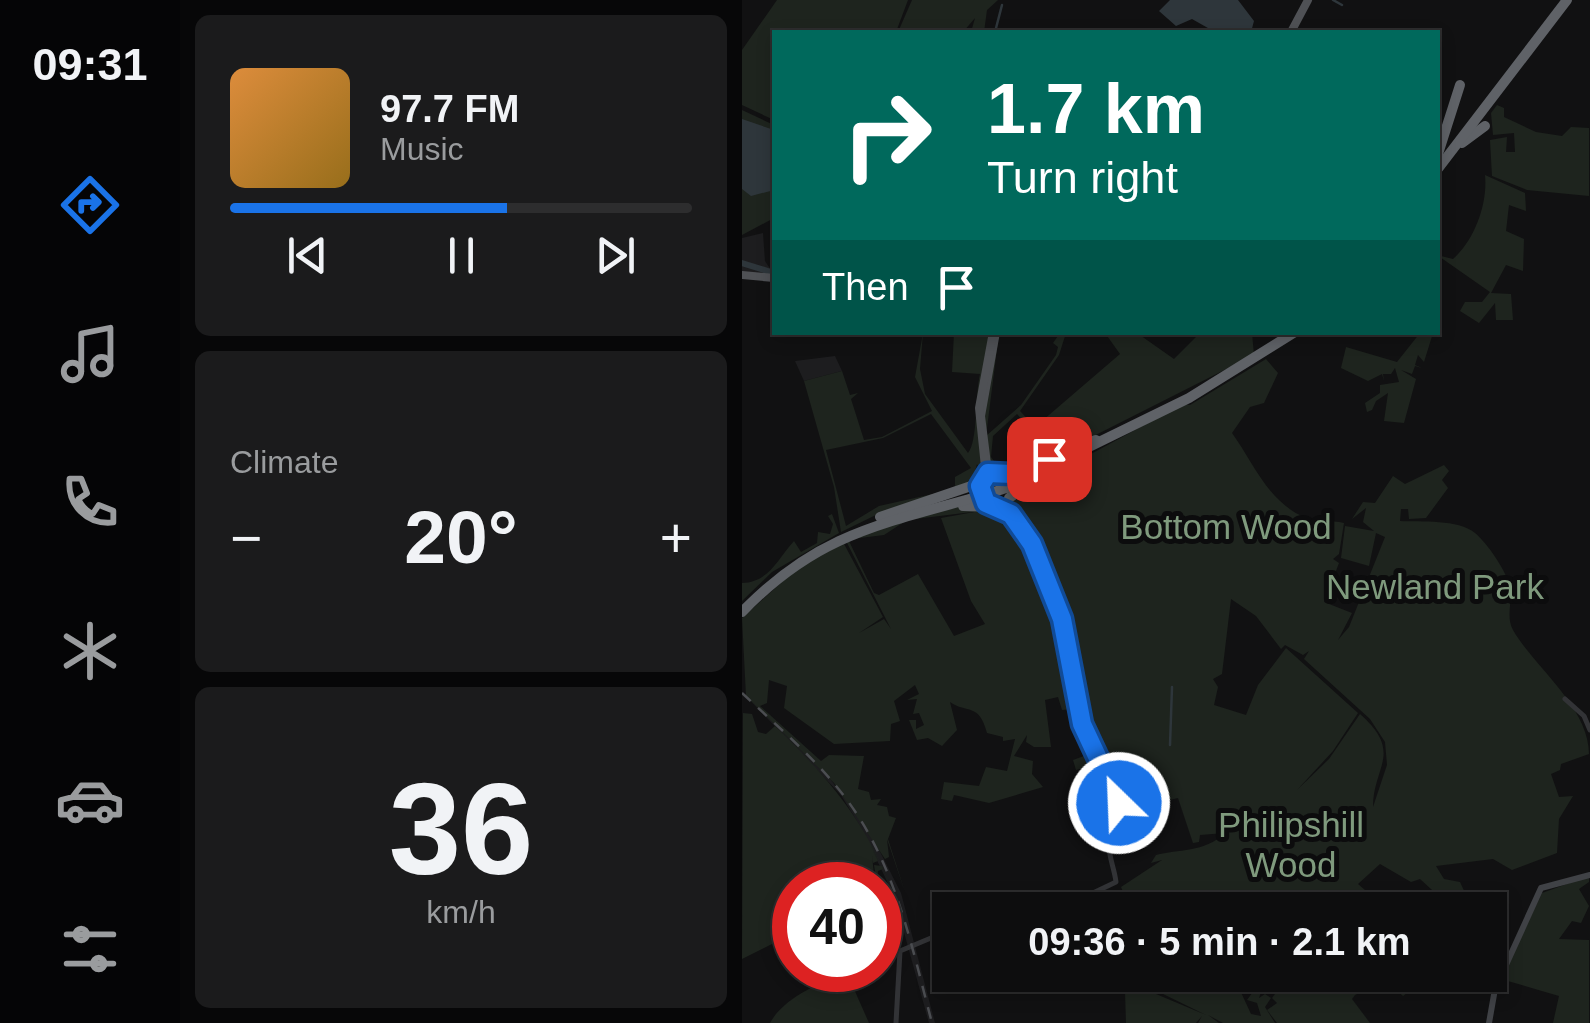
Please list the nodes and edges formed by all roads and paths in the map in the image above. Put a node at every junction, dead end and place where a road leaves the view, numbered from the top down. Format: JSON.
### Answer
{"nodes":[{"id":1,"x":1308,"y":0,"type":"edge"},
{"id":2,"x":1565,"y":0,"type":"edge"},
{"id":3,"x":1291,"y":30,"type":"edge"},
{"id":4,"x":1460,"y":84,"type":"dead end"},
{"id":5,"x":1485,"y":126,"type":"dead end"},
{"id":6,"x":1440,"y":154,"type":"edge"},
{"id":7,"x":1440,"y":161,"type":"edge"},
{"id":8,"x":1440,"y":163,"type":"edge"},
{"id":9,"x":742,"y":274,"type":"edge"},
{"id":10,"x":772,"y":278,"type":"edge"},
{"id":11,"x":994,"y":335,"type":"edge"},
{"id":12,"x":1288,"y":335,"type":"edge"},
{"id":13,"x":1257,"y":357,"type":"junction"},
{"id":14,"x":981,"y":440,"type":"junction"},
{"id":15,"x":1005,"y":486,"type":"junction"},
{"id":16,"x":982,"y":489,"type":"junction"},
{"id":17,"x":993,"y":508,"type":"junction"},
{"id":18,"x":1011,"y":514,"type":"junction"},
{"id":19,"x":901,"y":515,"type":"junction"},
{"id":20,"x":842,"y":536,"type":"junction"},
{"id":21,"x":742,"y":609,"type":"edge"},
{"id":22,"x":1565,"y":699,"type":"dead end"},
{"id":23,"x":1587,"y":713,"type":"edge"},
{"id":24,"x":1590,"y":730,"type":"edge"},
{"id":25,"x":1590,"y":874,"type":"edge"},
{"id":26,"x":1095,"y":892,"type":"edge"},
{"id":27,"x":932,"y":937,"type":"edge"},
{"id":28,"x":896,"y":1023,"type":"edge"},
{"id":29,"x":1490,"y":1023,"type":"edge"}],
"edges":[{"from":1,"to":3,"type":"main road"},
{"from":2,"to":7,"type":"highway"},
{"from":4,"to":6,"type":"highway"},
{"from":5,"to":8,"type":"highway"},
{"from":9,"to":10,"type":"main road"},
{"from":11,"to":14,"type":"main road"},
{"from":12,"to":13,"type":"highway"},
{"from":13,"to":15,"type":"highway"},
{"from":13,"to":15,"type":"highway"},
{"from":14,"to":15,"type":"main road"},
{"from":14,"to":16,"type":"main road"},
{"from":15,"to":16,"type":"highway"},
{"from":15,"to":17,"type":"main road"},
{"from":15,"to":18,"type":"street"},
{"from":16,"to":17,"type":"main road"},
{"from":16,"to":19,"type":"highway"},
{"from":16,"to":20,"type":"highway"},
{"from":17,"to":18,"type":"street"},
{"from":17,"to":19,"type":"highway"},
{"from":18,"to":26,"type":"street"},
{"from":19,"to":20,"type":"highway"},
{"from":20,"to":21,"type":"highway"},
{"from":22,"to":23,"type":"street"},
{"from":23,"to":24,"type":"street"},
{"from":25,"to":29,"type":"main road"},
{"from":27,"to":28,"type":"street"}]}
